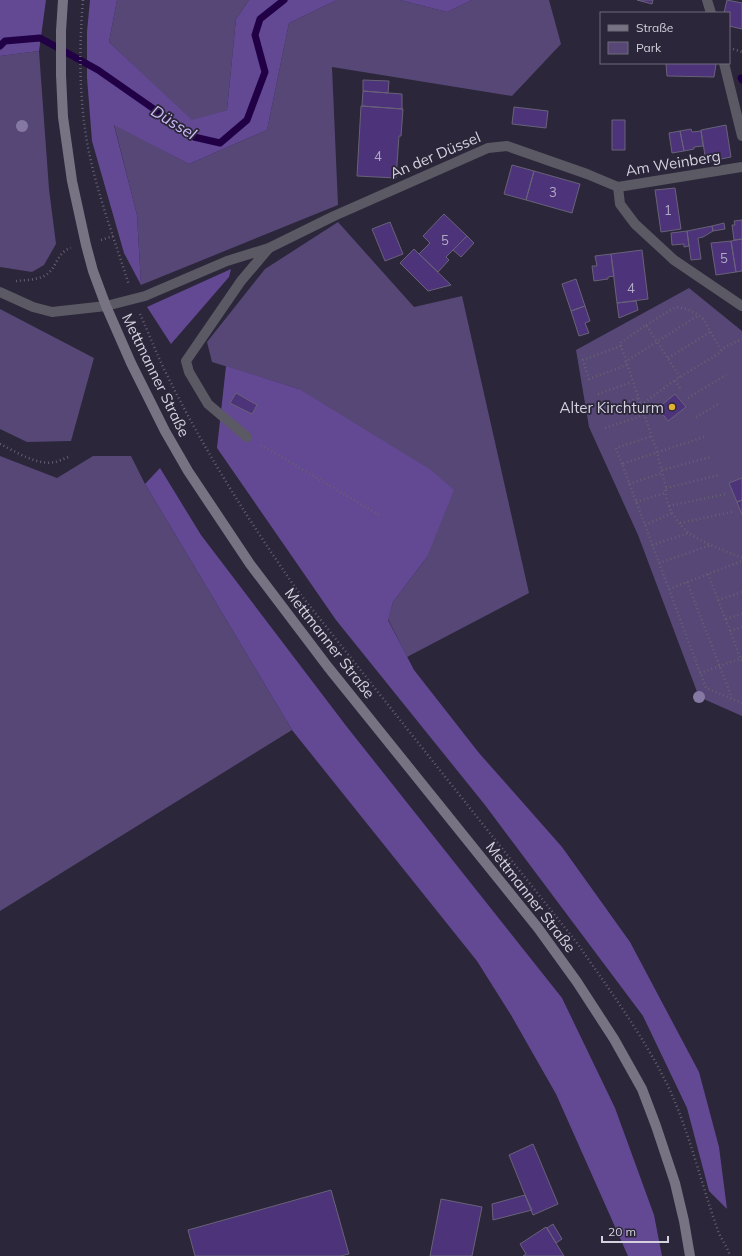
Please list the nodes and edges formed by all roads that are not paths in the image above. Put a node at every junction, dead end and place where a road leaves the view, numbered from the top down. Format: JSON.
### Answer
{"nodes":[{"id":1,"x":63,"y":0,"type":"edge"},
{"id":2,"x":707,"y":0,"type":"edge"},
{"id":3,"x":711,"y":12,"type":"edge"},
{"id":4,"x":724,"y":64,"type":"edge"},
{"id":5,"x":742,"y":136,"type":"edge"},
{"id":6,"x":742,"y":167,"type":"edge"},
{"id":7,"x":618,"y":187,"type":"junction"},
{"id":8,"x":269,"y":248,"type":"junction"},
{"id":9,"x":0,"y":292,"type":"edge"},
{"id":10,"x":106,"y":306,"type":"junction"},
{"id":11,"x":742,"y":306,"type":"edge"},
{"id":12,"x":247,"y":437,"type":"road end"},
{"id":13,"x":690,"y":1256,"type":"edge"}],
"edges":[{"from":1,"to":10,"type":"main road","name":"Mettmanner Straße"},
{"from":2,"to":3,"type":"street"},
{"from":4,"to":5,"type":"street"},
{"from":6,"to":7,"type":"street","name":"Am Weinberg"},
{"from":7,"to":8,"type":"street","name":"An der Düssel"},
{"from":7,"to":11,"type":"street","name":"Am Weinberg"},
{"from":8,"to":10,"type":"street","name":"An der Düssel"},
{"from":8,"to":12,"type":"street","name":"An der Düssel"},
{"from":9,"to":10,"type":"street","name":"An der Düssel"},
{"from":10,"to":13,"type":"main road","name":"Mettmanner Straße"}]}
